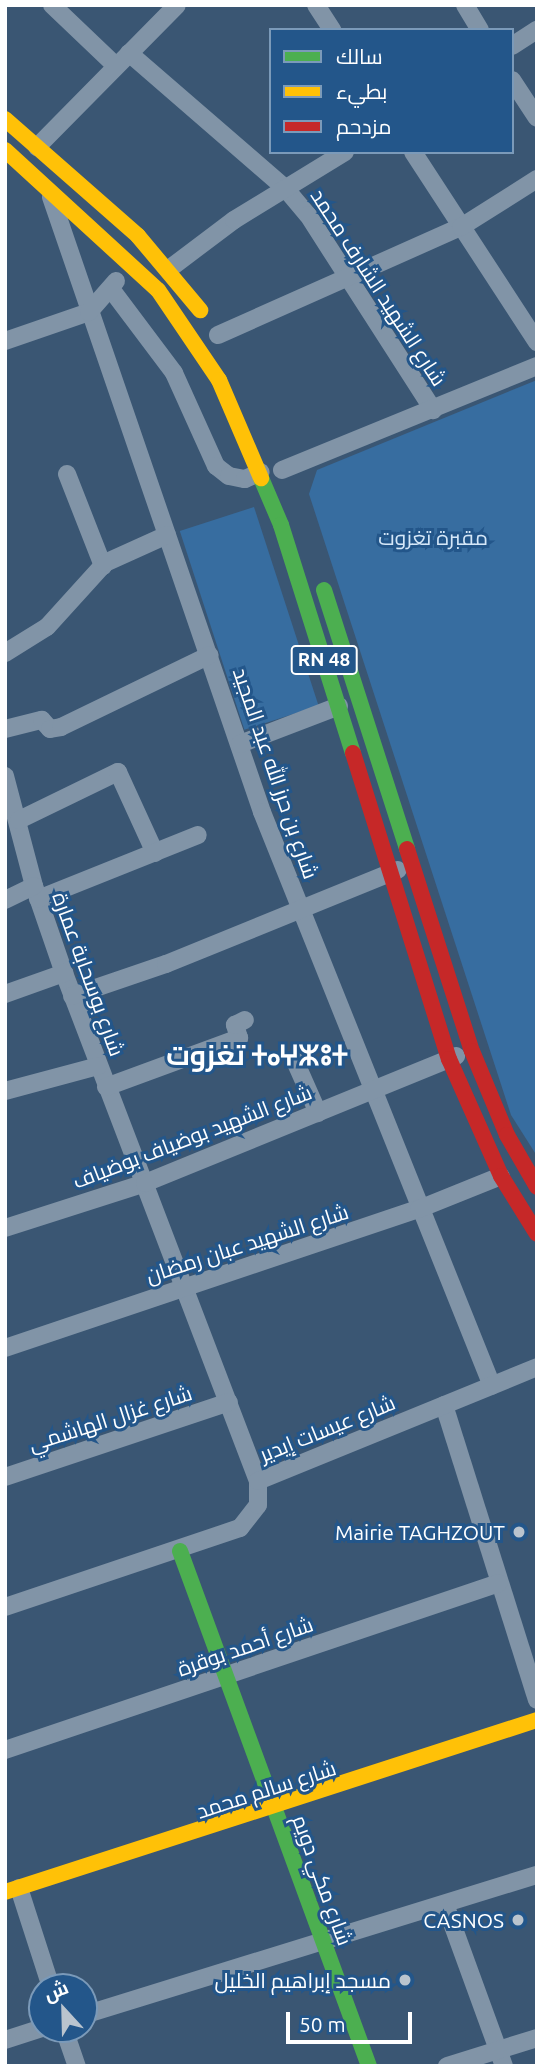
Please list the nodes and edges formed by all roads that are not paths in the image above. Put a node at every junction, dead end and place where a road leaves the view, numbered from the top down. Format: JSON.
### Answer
{"nodes":[{"id":1,"x":52,"y":5,"type":"edge"},
{"id":2,"x":177,"y":5,"type":"edge"},
{"id":3,"x":316,"y":5,"type":"edge"},
{"id":4,"x":465,"y":5,"type":"edge"},
{"id":5,"x":331,"y":28,"type":"edge"},
{"id":6,"x":479,"y":28,"type":"edge"},
{"id":7,"x":537,"y":30,"type":"edge"},
{"id":8,"x":514,"y":45,"type":"edge"},
{"id":9,"x":129,"y":53,"type":"junction"},
{"id":10,"x":116,"y":66,"type":"junction"},
{"id":11,"x":514,"y":83,"type":"edge"},
{"id":12,"x":537,"y":118,"type":"edge"},
{"id":13,"x":5,"y":119,"type":"edge"},
{"id":14,"x":37,"y":146,"type":"junction"},
{"id":15,"x":342,"y":154,"type":"edge"},
{"id":16,"x":414,"y":154,"type":"edge"},
{"id":17,"x":9,"y":160,"type":"edge"},
{"id":18,"x":62,"y":170,"type":"junction"},
{"id":19,"x":537,"y":179,"type":"edge"},
{"id":20,"x":285,"y":188,"type":"junction"},
{"id":21,"x":49,"y":189,"type":"junction"},
{"id":22,"x":461,"y":227,"type":"junction"},
{"id":23,"x":130,"y":261,"type":"junction"},
{"id":24,"x":169,"y":269,"type":"junction"},
{"id":25,"x":347,"y":278,"type":"junction"},
{"id":26,"x":111,"y":289,"type":"junction"},
{"id":27,"x":89,"y":312,"type":"junction"},
{"id":28,"x":218,"y":335,"type":"junction"},
{"id":29,"x":5,"y":341,"type":"edge"},
{"id":30,"x":537,"y":341,"type":"edge"},
{"id":31,"x":228,"y":354,"type":"dead end"},
{"id":32,"x":537,"y":366,"type":"edge"},
{"id":33,"x":433,"y":410,"type":"junction"},
{"id":34,"x":282,"y":470,"type":"dead end"},
{"id":35,"x":261,"y":472,"type":"junction"},
{"id":36,"x":66,"y":474,"type":"dead end"},
{"id":37,"x":167,"y":535,"type":"junction"},
{"id":38,"x":103,"y":566,"type":"junction"},
{"id":39,"x":320,"y":578,"type":"dead end"},
{"id":40,"x":5,"y":653,"type":"edge"},
{"id":41,"x":210,"y":655,"type":"junction"},
{"id":42,"x":339,"y":706,"type":"junction"},
{"id":43,"x":5,"y":729,"type":"edge"},
{"id":44,"x":240,"y":744,"type":"junction"},
{"id":45,"x":5,"y":776,"type":"edge"},
{"id":46,"x":19,"y":820,"type":"junction"},
{"id":47,"x":198,"y":835,"type":"dead end"},
{"id":48,"x":155,"y":853,"type":"junction"},
{"id":49,"x":415,"y":863,"type":"junction"},
{"id":50,"x":390,"y":873,"type":"junction"},
{"id":51,"x":36,"y":893,"type":"junction"},
{"id":52,"x":5,"y":900,"type":"edge"},
{"id":53,"x":300,"y":912,"type":"junction"},
{"id":54,"x":64,"y":973,"type":"junction"},
{"id":55,"x":5,"y":994,"type":"edge"},
{"id":56,"x":72,"y":996,"type":"junction"},
{"id":57,"x":245,"y":1020,"type":"dead end"},
{"id":58,"x":472,"y":1051,"type":"junction"},
{"id":59,"x":449,"y":1059,"type":"junction"},
{"id":60,"x":295,"y":1061,"type":"dead end"},
{"id":61,"x":98,"y":1066,"type":"junction"},
{"id":62,"x":106,"y":1087,"type":"junction"},
{"id":63,"x":372,"y":1090,"type":"junction"},
{"id":64,"x":5,"y":1091,"type":"edge"},
{"id":65,"x":317,"y":1112,"type":"junction"},
{"id":66,"x":501,"y":1176,"type":"junction"},
{"id":67,"x":145,"y":1183,"type":"junction"},
{"id":68,"x":537,"y":1187,"type":"edge"},
{"id":69,"x":419,"y":1209,"type":"junction"},
{"id":70,"x":5,"y":1228,"type":"edge"},
{"id":71,"x":537,"y":1234,"type":"edge"},
{"id":72,"x":186,"y":1287,"type":"junction"},
{"id":73,"x":5,"y":1348,"type":"edge"},
{"id":74,"x":537,"y":1367,"type":"edge"},
{"id":75,"x":492,"y":1385,"type":"junction"},
{"id":76,"x":229,"y":1402,"type":"junction"},
{"id":77,"x":444,"y":1405,"type":"junction"},
{"id":78,"x":5,"y":1477,"type":"edge"},
{"id":79,"x":258,"y":1481,"type":"junction"},
{"id":80,"x":180,"y":1551,"type":"junction"},
{"id":81,"x":499,"y":1583,"type":"junction"},
{"id":82,"x":5,"y":1607,"type":"edge"},
{"id":83,"x":224,"y":1677,"type":"junction"},
{"id":84,"x":537,"y":1700,"type":"edge"},
{"id":85,"x":537,"y":1720,"type":"edge"},
{"id":86,"x":5,"y":1751,"type":"edge"},
{"id":87,"x":275,"y":1809,"type":"junction"},
{"id":88,"x":537,"y":1875,"type":"edge"},
{"id":89,"x":12,"y":1890,"type":"edge"},
{"id":90,"x":446,"y":1904,"type":"junction"},
{"id":91,"x":324,"y":1941,"type":"junction"},
{"id":92,"x":45,"y":1973,"type":"edge"},
{"id":93,"x":98,"y":2011,"type":"edge"},
{"id":94,"x":28,"y":2033,"type":"edge"},
{"id":95,"x":537,"y":2038,"type":"edge"},
{"id":96,"x":5,"y":2040,"type":"edge"},
{"id":97,"x":69,"y":2043,"type":"edge"},
{"id":98,"x":501,"y":2058,"type":"edge"},
{"id":99,"x":77,"y":2066,"type":"edge"},
{"id":100,"x":369,"y":2066,"type":"edge"},
{"id":101,"x":447,"y":2066,"type":"edge"}],
"edges":[{"from":1,"to":10,"type":"street"},
{"from":2,"to":9,"type":"street"},
{"from":3,"to":5,"type":"street"},
{"from":4,"to":6,"type":"street"},
{"from":7,"to":8,"type":"street"},
{"from":9,"to":10,"type":"street"},
{"from":9,"to":20,"type":"street","name":"شارع الشهيد الشارف محمد"},
{"from":10,"to":14,"type":"street"},
{"from":11,"to":12,"type":"street"},
{"from":13,"to":14,"type":"main road"},
{"from":14,"to":18,"type":"main road"},
{"from":15,"to":20,"type":"street"},
{"from":16,"to":22,"type":"street"},
{"from":17,"to":21,"type":"main road","number":"RN 48"},
{"from":18,"to":21,"type":"street"},
{"from":18,"to":24,"type":"main road"},
{"from":19,"to":22,"type":"street"},
{"from":20,"to":24,"type":"street"},
{"from":20,"to":25,"type":"street","name":"شارع الشهيد الشارف محمد"},
{"from":21,"to":23,"type":"main road","number":"RN 48"},
{"from":21,"to":27,"type":"street","name":"شارع بن حرز الله عبد المجيد"},
{"from":22,"to":25,"type":"street"},
{"from":22,"to":30,"type":"street"},
{"from":23,"to":26,"type":"street"},
{"from":23,"to":35,"type":"main road","number":"RN 48"},
{"from":24,"to":28,"type":"main road"},
{"from":25,"to":28,"type":"street"},
{"from":25,"to":33,"type":"street","name":"شارع الشهيد الشارف محمد"},
{"from":26,"to":27,"type":"street"},
{"from":26,"to":35,"type":"street"},
{"from":27,"to":29,"type":"street"},
{"from":27,"to":37,"type":"street","name":"شارع بن حرز الله عبد المجيد"},
{"from":28,"to":31,"type":"main road"},
{"from":32,"to":33,"type":"street"},
{"from":33,"to":34,"type":"street"},
{"from":35,"to":42,"type":"main road","number":"RN 48"},
{"from":36,"to":38,"type":"street"},
{"from":37,"to":38,"type":"street"},
{"from":37,"to":41,"type":"street","name":"شارع بن حرز الله عبد المجيد"},
{"from":38,"to":40,"type":"street"},
{"from":39,"to":49,"type":"main road","number":"RN 48"},
{"from":41,"to":43,"type":"street"},
{"from":41,"to":44,"type":"street","name":"شارع بن حرز الله عبد المجيد"},
{"from":42,"to":44,"type":"street"},
{"from":42,"to":50,"type":"main road","number":"RN 48"},
{"from":44,"to":53,"type":"street","name":"شارع بن حرز الله عبد المجيد"},
{"from":45,"to":46,"type":"street","name":"شارع بوسحابة عمارة"},
{"from":46,"to":48,"type":"street"},
{"from":46,"to":51,"type":"street","name":"شارع بوسحابة عمارة"},
{"from":47,"to":48,"type":"street"},
{"from":48,"to":51,"type":"street"},
{"from":49,"to":50,"type":"street"},
{"from":49,"to":58,"type":"main road","number":"RN 48"},
{"from":50,"to":53,"type":"street"},
{"from":50,"to":59,"type":"main road","number":"RN 48"},
{"from":51,"to":52,"type":"street"},
{"from":51,"to":54,"type":"street","name":"شارع بوسحابة عمارة"},
{"from":53,"to":56,"type":"street"},
{"from":53,"to":63,"type":"street","name":"شارع بن حرز الله عبد المجيد"},
{"from":54,"to":55,"type":"street"},
{"from":54,"to":56,"type":"street","name":"شارع بوسحابة عمارة"},
{"from":56,"to":61,"type":"street","name":"شارع بوسحابة عمارة"},
{"from":57,"to":62,"type":"street"},
{"from":58,"to":59,"type":"street","name":"شارع الشهيد بوضياف بوضياف"},
{"from":58,"to":68,"type":"main road","number":"RN 48"},
{"from":59,"to":63,"type":"street","name":"شارع الشهيد بوضياف بوضياف"},
{"from":59,"to":66,"type":"main road","number":"RN 48"},
{"from":60,"to":65,"type":"street"},
{"from":61,"to":62,"type":"street","name":"شارع بوسحابة عمارة"},
{"from":61,"to":64,"type":"street"},
{"from":62,"to":67,"type":"street","name":"شارع بوسحابة عمارة"},
{"from":63,"to":65,"type":"street","name":"شارع الشهيد بوضياف بوضياف"},
{"from":63,"to":69,"type":"street","name":"شارع بن حرز الله عبد المجيد"},
{"from":65,"to":67,"type":"street","name":"شارع الشهيد بوضياف بوضياف"},
{"from":66,"to":69,"type":"street","name":"شارع الشهيد عبان رمضان"},
{"from":66,"to":71,"type":"main road","number":"RN 48"},
{"from":67,"to":70,"type":"street","name":"شارع الشهيد بوضياف بوضياف"},
{"from":67,"to":72,"type":"street","name":"شارع بوسحابة عمارة"},
{"from":69,"to":72,"type":"street","name":"شارع الشهيد عبان رمضان"},
{"from":69,"to":75,"type":"street","name":"شارع بن حرز الله عبد المجيد"},
{"from":72,"to":73,"type":"street","name":"شارع الشهيد عبان رمضان"},
{"from":72,"to":76,"type":"street","name":"شارع بوسحابة عمارة"},
{"from":74,"to":75,"type":"street","name":"شارع عيسات إيدير"},
{"from":75,"to":77,"type":"street","name":"شارع عيسات إيدير"},
{"from":76,"to":78,"type":"street","name":"شارع غزال الهاشمي"},
{"from":76,"to":79,"type":"street","name":"شارع بوسحابة عمارة"},
{"from":77,"to":79,"type":"street","name":"شارع عيسات إيدير"},
{"from":77,"to":81,"type":"street"},
{"from":79,"to":80,"type":"street","name":"شارع عيسات إيدير"},
{"from":80,"to":82,"type":"street","name":"شارع عيسات إيدير"},
{"from":80,"to":83,"type":"main road","name":"شارع مكي دويم"},
{"from":81,"to":83,"type":"street","name":"شارع أحمد بوقرة"},
{"from":81,"to":84,"type":"street"},
{"from":83,"to":86,"type":"street","name":"شارع أحمد بوقرة"},
{"from":83,"to":87,"type":"main road","name":"شارع مكي دويم"},
{"from":85,"to":87,"type":"main road","name":"شارع سالم محمد"},
{"from":87,"to":89,"type":"main road","name":"شارع سالم محمد"},
{"from":87,"to":91,"type":"main road","name":"شارع مكي دويم"},
{"from":88,"to":90,"type":"street"},
{"from":89,"to":92,"type":"street"},
{"from":90,"to":91,"type":"street"},
{"from":90,"to":98,"type":"street"},
{"from":91,"to":93,"type":"street"},
{"from":91,"to":100,"type":"main road","name":"شارع مكي دويم"},
{"from":94,"to":96,"type":"street"},
{"from":95,"to":98,"type":"street"},
{"from":97,"to":99,"type":"street"},
{"from":98,"to":101,"type":"street"}]}
